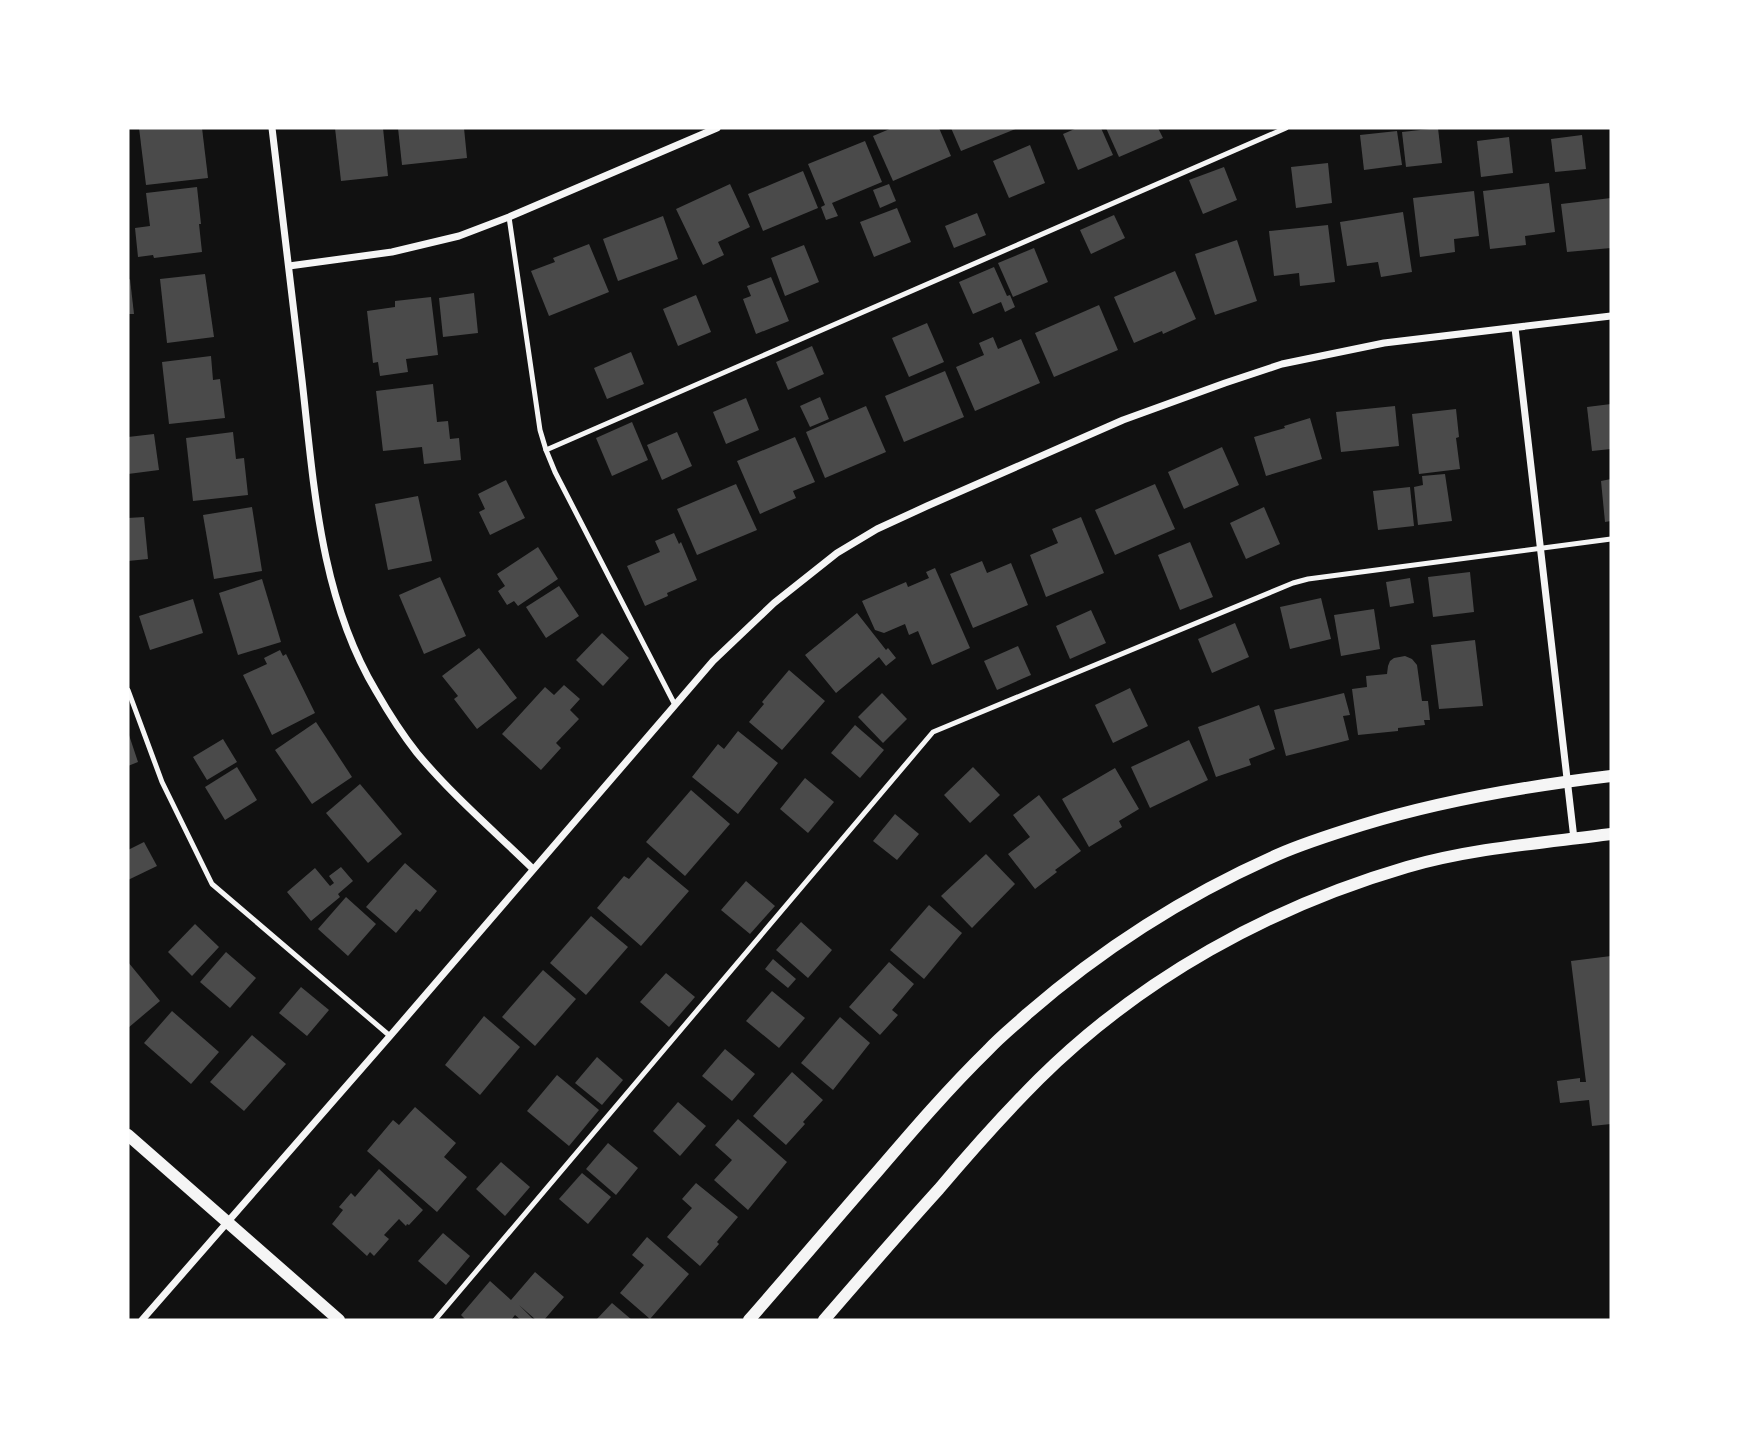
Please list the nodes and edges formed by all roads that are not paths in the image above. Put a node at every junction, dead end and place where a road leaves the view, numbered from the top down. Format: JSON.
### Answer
{"nodes":[{"id":1,"x":272,"y":128,"type":"edge"},
{"id":2,"x":717,"y":128,"type":"edge"},
{"id":3,"x":1286,"y":128,"type":"edge"},
{"id":4,"x":509,"y":217,"type":"junction"},
{"id":5,"x":289,"y":266,"type":"junction"},
{"id":6,"x":1611,"y":316,"type":"edge"},
{"id":7,"x":1515,"y":328,"type":"junction"},
{"id":8,"x":547,"y":450,"type":"junction"},
{"id":9,"x":1611,"y":539,"type":"edge"},
{"id":10,"x":1541,"y":547,"type":"junction"},
{"id":11,"x":128,"y":690,"type":"edge"},
{"id":12,"x":675,"y":705,"type":"junction"},
{"id":13,"x":1611,"y":776,"type":"edge"},
{"id":14,"x":1566,"y":781,"type":"junction"},
{"id":15,"x":1611,"y":834,"type":"edge"},
{"id":16,"x":1574,"y":839,"type":"junction"},
{"id":17,"x":533,"y":869,"type":"junction"},
{"id":18,"x":390,"y":1036,"type":"junction"},
{"id":19,"x":128,"y":1135,"type":"edge"},
{"id":20,"x":228,"y":1222,"type":"junction"},
{"id":21,"x":142,"y":1320,"type":"edge"},
{"id":22,"x":339,"y":1320,"type":"edge"},
{"id":23,"x":435,"y":1320,"type":"edge"},
{"id":24,"x":749,"y":1320,"type":"edge"},
{"id":25,"x":824,"y":1320,"type":"edge"}],
"edges":[{"from":1,"to":5,"type":"street"},
{"from":2,"to":4,"type":"street"},
{"from":3,"to":8,"type":"lane"},
{"from":4,"to":5,"type":"street"},
{"from":4,"to":8,"type":"lane"},
{"from":5,"to":17,"type":"street"},
{"from":6,"to":7,"type":"street"},
{"from":7,"to":10,"type":"street"},
{"from":7,"to":12,"type":"street"},
{"from":8,"to":12,"type":"lane"},
{"from":9,"to":10,"type":"lane"},
{"from":10,"to":14,"type":"street"},
{"from":10,"to":23,"type":"lane"},
{"from":11,"to":18,"type":"lane"},
{"from":12,"to":17,"type":"street"},
{"from":13,"to":14,"type":"street"},
{"from":14,"to":16,"type":"street"},
{"from":14,"to":24,"type":"street"},
{"from":15,"to":16,"type":"street"},
{"from":16,"to":25,"type":"street"},
{"from":17,"to":18,"type":"street"},
{"from":18,"to":20,"type":"street"},
{"from":19,"to":20,"type":"street"},
{"from":20,"to":21,"type":"street"},
{"from":20,"to":22,"type":"street"}]}
